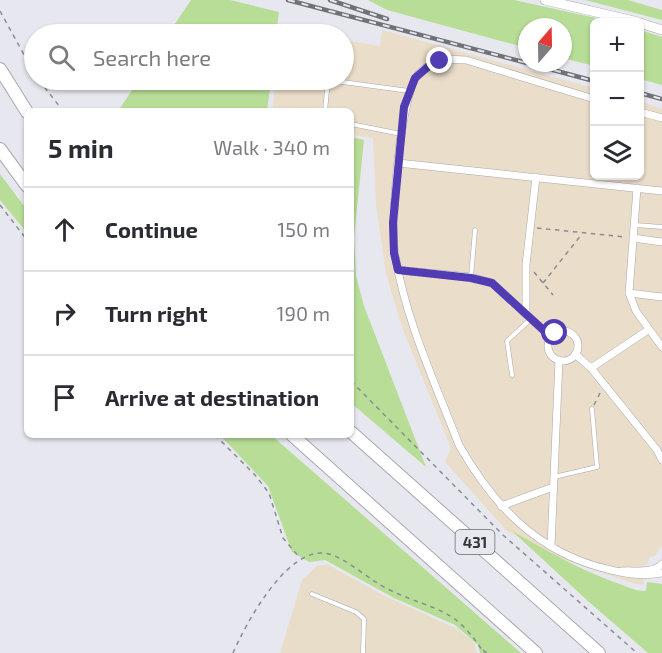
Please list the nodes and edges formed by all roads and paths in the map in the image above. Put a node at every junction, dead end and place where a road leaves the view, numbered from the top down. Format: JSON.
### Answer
{"nodes":[{"id":1,"x":545,"y":0,"type":"edge"},
{"id":2,"x":0,"y":11,"type":"edge"},
{"id":3,"x":619,"y":18,"type":"edge"},
{"id":4,"x":644,"y":25,"type":"edge"},
{"id":5,"x":662,"y":30,"type":"edge"},
{"id":6,"x":24,"y":55,"type":"edge"},
{"id":7,"x":0,"y":69,"type":"edge"},
{"id":8,"x":354,"y":84,"type":"edge"},
{"id":9,"x":47,"y":90,"type":"edge"},
{"id":10,"x":327,"y":90,"type":"edge"},
{"id":11,"x":409,"y":91,"type":"junction"},
{"id":12,"x":590,"y":98,"type":"edge"},
{"id":13,"x":24,"y":108,"type":"edge"},
{"id":14,"x":61,"y":108,"type":"edge"},
{"id":15,"x":325,"y":108,"type":"edge"},
{"id":16,"x":644,"y":113,"type":"edge"},
{"id":17,"x":662,"y":118,"type":"edge"},
{"id":18,"x":354,"y":125,"type":"edge"},
{"id":19,"x":401,"y":134,"type":"junction"},
{"id":20,"x":0,"y":149,"type":"edge"},
{"id":21,"x":398,"y":163,"type":"junction"},
{"id":22,"x":536,"y":177,"type":"junction"},
{"id":23,"x":24,"y":182,"type":"edge"},
{"id":24,"x":637,"y":188,"type":"junction"},
{"id":25,"x":662,"y":191,"type":"edge"},
{"id":26,"x":0,"y":206,"type":"edge"},
{"id":27,"x":634,"y":225,"type":"junction"},
{"id":28,"x":530,"y":227,"type":"junction"},
{"id":29,"x":662,"y":227,"type":"edge"},
{"id":30,"x":476,"y":230,"type":"dead end"},
{"id":31,"x":583,"y":233,"type":"junction"},
{"id":32,"x":24,"y":236,"type":"edge"},
{"id":33,"x":633,"y":238,"type":"junction"},
{"id":34,"x":662,"y":242,"type":"edge"},
{"id":35,"x":527,"y":261,"type":"junction"},
{"id":36,"x":398,"y":270,"type":"junction"},
{"id":37,"x":471,"y":278,"type":"junction"},
{"id":38,"x":543,"y":283,"type":"junction"},
{"id":39,"x":629,"y":293,"type":"junction"},
{"id":40,"x":553,"y":295,"type":"dead end"},
{"id":41,"x":662,"y":297,"type":"edge"},
{"id":42,"x":529,"y":316,"type":"junction"},
{"id":43,"x":648,"y":330,"type":"junction"},
{"id":44,"x":551,"y":337,"type":"junction"},
{"id":45,"x":662,"y":347,"type":"edge"},
{"id":46,"x":575,"y":354,"type":"junction"},
{"id":47,"x":559,"y":360,"type":"junction"},
{"id":48,"x":591,"y":368,"type":"junction"},
{"id":49,"x":512,"y":375,"type":"dead end"},
{"id":50,"x":354,"y":384,"type":"edge"},
{"id":51,"x":604,"y":385,"type":"junction"},
{"id":52,"x":592,"y":409,"type":"joint"},
{"id":53,"x":354,"y":435,"type":"edge"},
{"id":54,"x":218,"y":438,"type":"edge"},
{"id":55,"x":295,"y":438,"type":"edge"},
{"id":56,"x":660,"y":449,"type":"edge"},
{"id":57,"x":662,"y":460,"type":"edge"},
{"id":58,"x":554,"y":477,"type":"junction"},
{"id":59,"x":553,"y":487,"type":"junction"},
{"id":60,"x":501,"y":506,"type":"junction"},
{"id":61,"x":552,"y":546,"type":"junction"},
{"id":62,"x":300,"y":558,"type":"junction"},
{"id":63,"x":662,"y":564,"type":"edge"},
{"id":64,"x":644,"y":573,"type":"junction"},
{"id":65,"x":662,"y":573,"type":"edge"},
{"id":66,"x":312,"y":594,"type":"dead end"},
{"id":67,"x":233,"y":653,"type":"edge"},
{"id":68,"x":363,"y":653,"type":"edge"},
{"id":69,"x":486,"y":653,"type":"edge"},
{"id":70,"x":536,"y":653,"type":"edge"},
{"id":71,"x":599,"y":653,"type":"edge"},
{"id":72,"x":637,"y":653,"type":"edge"}],
"edges":[{"from":1,"to":3,"type":"main road"},
{"from":2,"to":6,"type":"path"},
{"from":4,"to":5,"type":"main road"},
{"from":7,"to":13,"type":"highway"},
{"from":8,"to":11,"type":"lane"},
{"from":9,"to":14,"type":"path"},
{"from":10,"to":15,"type":"lane"},
{"from":11,"to":12,"type":"street"},
{"from":11,"to":19,"type":"street"},
{"from":16,"to":17,"type":"street"},
{"from":18,"to":19,"type":"lane"},
{"from":19,"to":21,"type":"street"},
{"from":20,"to":23,"type":"highway"},
{"from":21,"to":22,"type":"street"},
{"from":21,"to":36,"type":"street"},
{"from":22,"to":24,"type":"street"},
{"from":22,"to":28,"type":"street"},
{"from":24,"to":25,"type":"street"},
{"from":24,"to":27,"type":"street"},
{"from":26,"to":32,"type":"path"},
{"from":27,"to":29,"type":"lane"},
{"from":27,"to":33,"type":"street"},
{"from":28,"to":31,"type":"path"},
{"from":28,"to":35,"type":"street"},
{"from":30,"to":37,"type":"lane"},
{"from":31,"to":33,"type":"path"},
{"from":31,"to":38,"type":"path"},
{"from":33,"to":34,"type":"street"},
{"from":33,"to":39,"type":"street"},
{"from":35,"to":38,"type":"path"},
{"from":35,"to":42,"type":"street"},
{"from":36,"to":37,"type":"street"},
{"from":36,"to":60,"type":"street"},
{"from":37,"to":42,"type":"street"},
{"from":38,"to":40,"type":"path"},
{"from":39,"to":41,"type":"street"},
{"from":39,"to":43,"type":"street"},
{"from":42,"to":44,"type":"street"},
{"from":42,"to":49,"type":"lane"},
{"from":43,"to":45,"type":"street"},
{"from":43,"to":48,"type":"street"},
{"from":44,"to":46,"type":"street"},
{"from":44,"to":47,"type":"street"},
{"from":46,"to":47,"type":"street"},
{"from":46,"to":48,"type":"street"},
{"from":47,"to":58,"type":"street"},
{"from":48,"to":51,"type":"street"},
{"from":50,"to":72,"type":"path"},
{"from":51,"to":52,"type":"path"},
{"from":51,"to":56,"type":"street"},
{"from":52,"to":58,"type":"lane"},
{"from":53,"to":71,"type":"highway","number":"431"},
{"from":54,"to":62,"type":"path"},
{"from":55,"to":70,"type":"highway","number":"431"},
{"from":56,"to":57,"type":"street"},
{"from":58,"to":59,"type":"street"},
{"from":59,"to":60,"type":"street"},
{"from":59,"to":61,"type":"street"},
{"from":60,"to":61,"type":"street"},
{"from":61,"to":64,"type":"street"},
{"from":62,"to":67,"type":"path"},
{"from":62,"to":69,"type":"path"},
{"from":63,"to":64,"type":"street"},
{"from":64,"to":65,"type":"street"},
{"from":66,"to":68,"type":"lane"}]}
